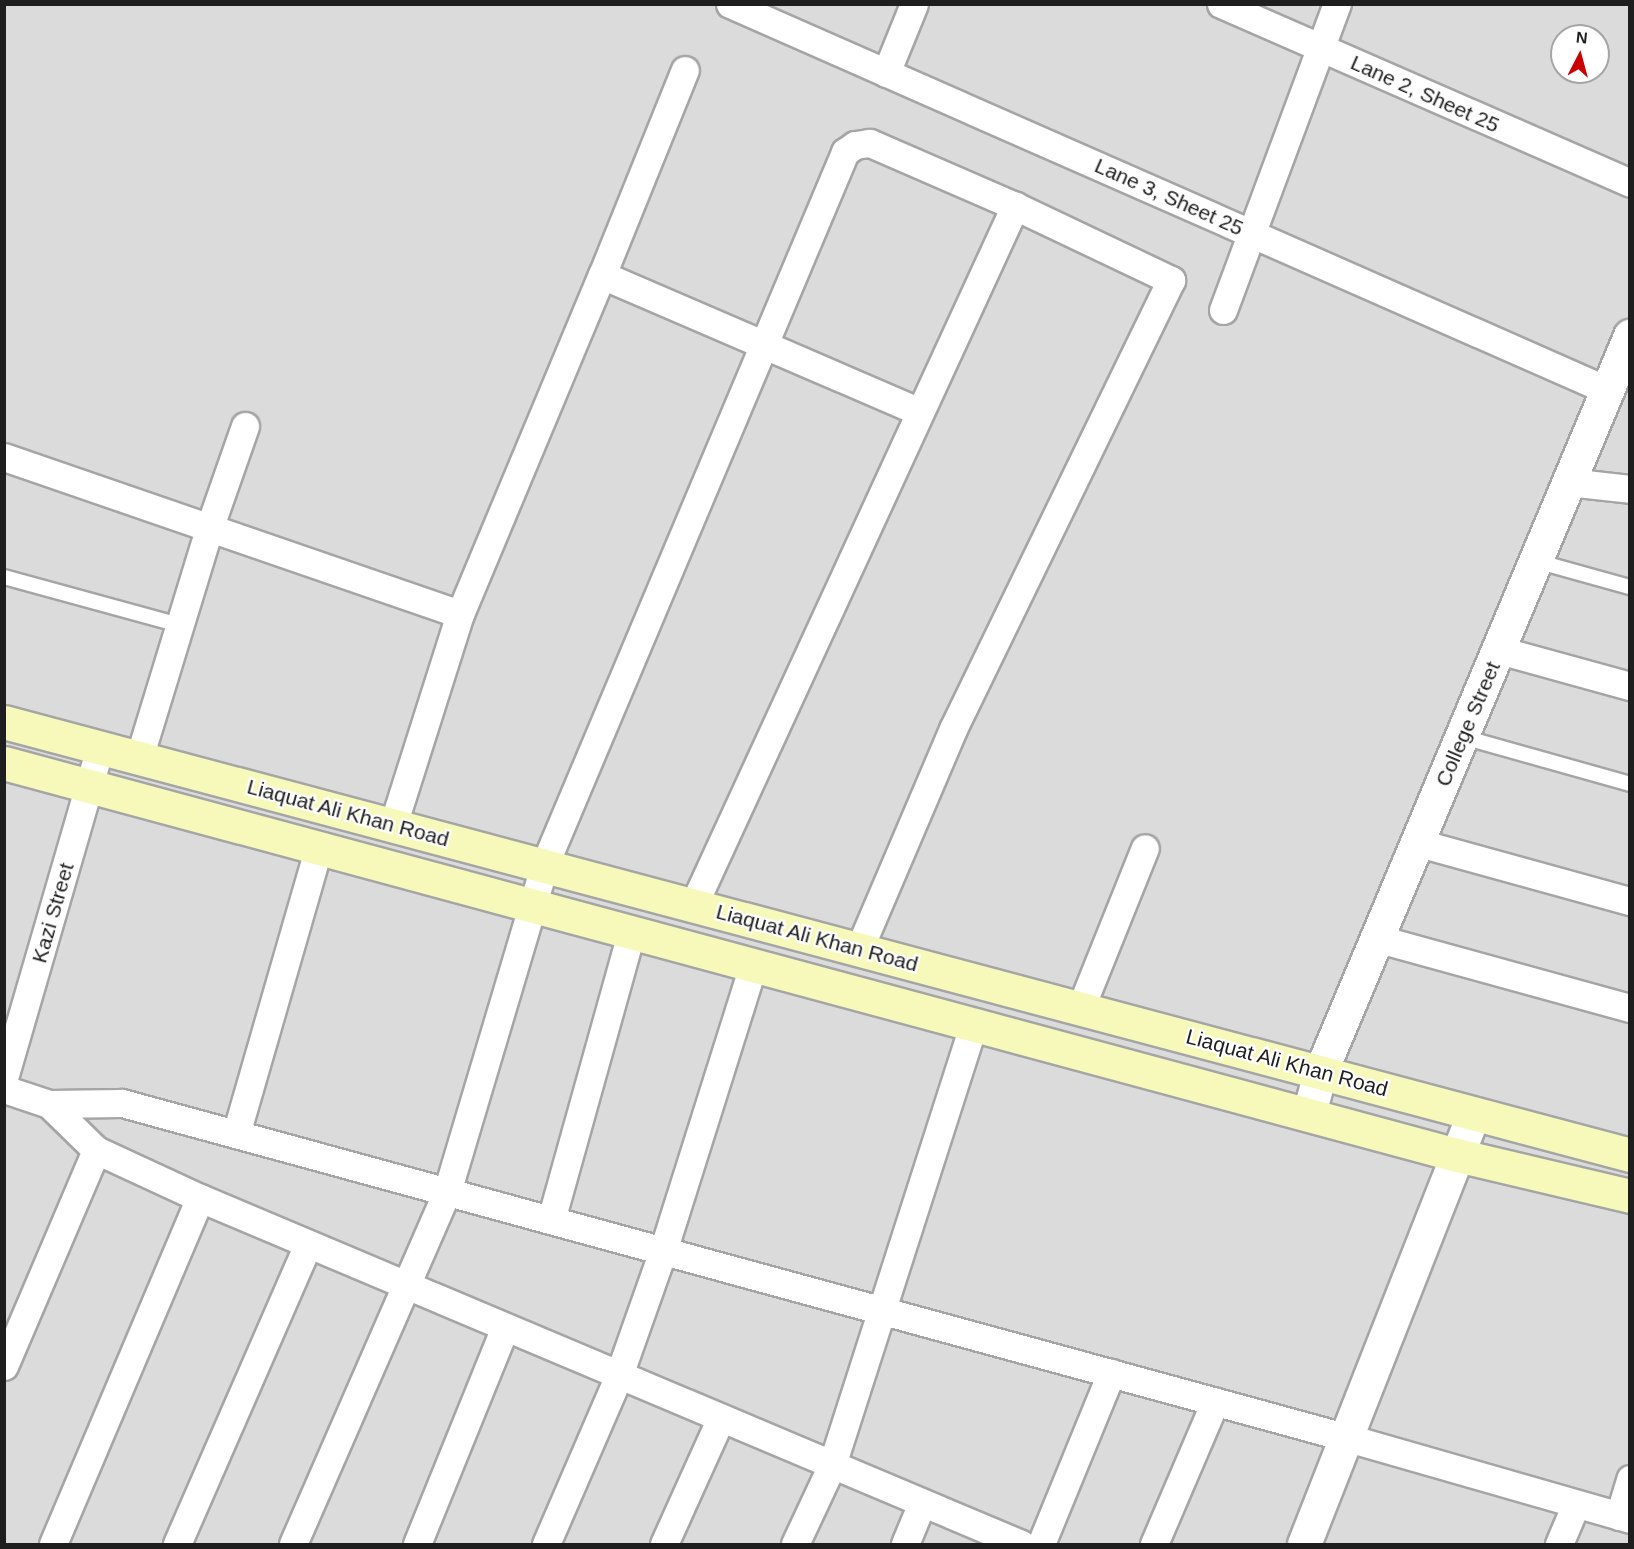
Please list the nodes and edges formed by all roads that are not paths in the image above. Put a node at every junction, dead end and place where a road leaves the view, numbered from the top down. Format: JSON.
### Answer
{"nodes":[{"id":1,"x":730,"y":4,"type":"edge"},
{"id":2,"x":914,"y":4,"type":"edge"},
{"id":3,"x":1221,"y":4,"type":"edge"},
{"id":4,"x":1337,"y":4,"type":"edge"},
{"id":5,"x":1321,"y":48,"type":"junction"},
{"id":6,"x":685,"y":70,"type":"dead end"},
{"id":7,"x":886,"y":73,"type":"junction"},
{"id":8,"x":1629,"y":183,"type":"edge"},
{"id":9,"x":1015,"y":206,"type":"junction"},
{"id":10,"x":1254,"y":235,"type":"junction"},
{"id":11,"x":602,"y":275,"type":"junction"},
{"id":12,"x":1223,"y":310,"type":"dead end"},
{"id":13,"x":1629,"y":336,"type":"edge"},
{"id":14,"x":761,"y":345,"type":"junction"},
{"id":15,"x":1607,"y":390,"type":"junction"},
{"id":16,"x":920,"y":412,"type":"junction"},
{"id":17,"x":245,"y":426,"type":"dead end"},
{"id":18,"x":4,"y":457,"type":"edge"},
{"id":19,"x":1568,"y":482,"type":"junction"},
{"id":20,"x":1629,"y":489,"type":"edge"},
{"id":21,"x":210,"y":526,"type":"junction"},
{"id":22,"x":1536,"y":561,"type":"junction"},
{"id":23,"x":4,"y":577,"type":"edge"},
{"id":24,"x":1629,"y":587,"type":"edge"},
{"id":25,"x":460,"y":614,"type":"junction"},
{"id":26,"x":179,"y":625,"type":"junction"},
{"id":27,"x":1499,"y":650,"type":"junction"},
{"id":28,"x":1629,"y":686,"type":"edge"},
{"id":29,"x":4,"y":722,"type":"edge"},
{"id":30,"x":1463,"y":737,"type":"junction"},
{"id":31,"x":100,"y":747,"type":"junction"},
{"id":32,"x":139,"y":758,"type":"junction"},
{"id":33,"x":4,"y":763,"type":"edge"},
{"id":34,"x":1629,"y":784,"type":"edge"},
{"id":35,"x":90,"y":785,"type":"junction"},
{"id":36,"x":393,"y":825,"type":"junction"},
{"id":37,"x":1419,"y":843,"type":"junction"},
{"id":38,"x":319,"y":846,"type":"junction"},
{"id":39,"x":1145,"y":848,"type":"dead end"},
{"id":40,"x":544,"y":866,"type":"junction"},
{"id":41,"x":1629,"y":901,"type":"edge"},
{"id":42,"x":534,"y":906,"type":"junction"},
{"id":43,"x":693,"y":906,"type":"junction"},
{"id":44,"x":631,"y":933,"type":"junction"},
{"id":45,"x":1379,"y":939,"type":"junction"},
{"id":46,"x":860,"y":947,"type":"junction"},
{"id":47,"x":753,"y":966,"type":"junction"},
{"id":48,"x":1081,"y":1007,"type":"junction"},
{"id":49,"x":1629,"y":1008,"type":"edge"},
{"id":50,"x":974,"y":1024,"type":"junction"},
{"id":51,"x":1320,"y":1073,"type":"junction"},
{"id":52,"x":4,"y":1078,"type":"edge"},
{"id":53,"x":4,"y":1089,"type":"edge"},
{"id":54,"x":49,"y":1104,"type":"junction"},
{"id":55,"x":1309,"y":1113,"type":"junction"},
{"id":56,"x":1473,"y":1114,"type":"junction"},
{"id":57,"x":236,"y":1134,"type":"junction"},
{"id":58,"x":96,"y":1150,"type":"junction"},
{"id":59,"x":1457,"y":1155,"type":"junction"},
{"id":60,"x":1629,"y":1155,"type":"edge"},
{"id":61,"x":447,"y":1192,"type":"junction"},
{"id":62,"x":1629,"y":1196,"type":"edge"},
{"id":63,"x":200,"y":1198,"type":"junction"},
{"id":64,"x":551,"y":1220,"type":"junction"},
{"id":65,"x":308,"y":1244,"type":"junction"},
{"id":66,"x":663,"y":1251,"type":"junction"},
{"id":67,"x":408,"y":1286,"type":"junction"},
{"id":68,"x":882,"y":1311,"type":"junction"},
{"id":69,"x":505,"y":1327,"type":"junction"},
{"id":70,"x":4,"y":1366,"type":"edge"},
{"id":71,"x":1111,"y":1373,"type":"junction"},
{"id":72,"x":619,"y":1375,"type":"junction"},
{"id":73,"x":1215,"y":1402,"type":"junction"},
{"id":74,"x":721,"y":1418,"type":"junction"},
{"id":75,"x":1348,"y":1438,"type":"junction"},
{"id":76,"x":832,"y":1465,"type":"junction"},
{"id":77,"x":1629,"y":1479,"type":"edge"},
{"id":78,"x":922,"y":1503,"type":"junction"},
{"id":79,"x":1576,"y":1504,"type":"junction"},
{"id":80,"x":1624,"y":1518,"type":"edge"},
{"id":81,"x":53,"y":1545,"type":"edge"},
{"id":82,"x":177,"y":1545,"type":"edge"},
{"id":83,"x":293,"y":1545,"type":"edge"},
{"id":84,"x":417,"y":1545,"type":"edge"},
{"id":85,"x":546,"y":1545,"type":"edge"},
{"id":86,"x":664,"y":1545,"type":"edge"},
{"id":87,"x":795,"y":1545,"type":"edge"},
{"id":88,"x":905,"y":1545,"type":"edge"},
{"id":89,"x":1021,"y":1545,"type":"edge"},
{"id":90,"x":1041,"y":1545,"type":"edge"},
{"id":91,"x":1154,"y":1545,"type":"edge"},
{"id":92,"x":1304,"y":1545,"type":"edge"},
{"id":93,"x":1558,"y":1545,"type":"edge"}],
"edges":[{"from":1,"to":7,"type":"street","name":"Lane 3, Sheet 25"},
{"from":2,"to":7,"type":"street"},
{"from":3,"to":5,"type":"street","name":"Lane 2, Sheet 25"},
{"from":4,"to":5,"type":"street"},
{"from":5,"to":8,"type":"street","name":"Lane 2, Sheet 25"},
{"from":5,"to":10,"type":"street"},
{"from":6,"to":11,"type":"street"},
{"from":7,"to":10,"type":"street","name":"Lane 3, Sheet 25"},
{"from":9,"to":14,"type":"street"},
{"from":9,"to":16,"type":"street"},
{"from":9,"to":46,"type":"street"},
{"from":10,"to":12,"type":"street"},
{"from":10,"to":15,"type":"street","name":"Lane 3, Sheet 25"},
{"from":11,"to":14,"type":"street"},
{"from":11,"to":25,"type":"street"},
{"from":13,"to":15,"type":"street","name":"College Street"},
{"from":14,"to":16,"type":"street"},
{"from":14,"to":40,"type":"street"},
{"from":15,"to":19,"type":"street","name":"College Street"},
{"from":16,"to":43,"type":"street"},
{"from":17,"to":21,"type":"street"},
{"from":18,"to":21,"type":"street"},
{"from":19,"to":20,"type":"street"},
{"from":19,"to":22,"type":"street","name":"College Street"},
{"from":21,"to":25,"type":"street"},
{"from":21,"to":26,"type":"street"},
{"from":22,"to":24,"type":"lane"},
{"from":22,"to":27,"type":"street","name":"College Street"},
{"from":23,"to":26,"type":"lane"},
{"from":25,"to":36,"type":"street"},
{"from":26,"to":32,"type":"street"},
{"from":27,"to":28,"type":"street"},
{"from":27,"to":30,"type":"street","name":"College Street"},
{"from":29,"to":31,"type":"main road","name":"Liaquat Ali Khan Road"},
{"from":30,"to":34,"type":"lane"},
{"from":30,"to":37,"type":"street","name":"College Street"},
{"from":31,"to":32,"type":"main road","name":"Liaquat Ali Khan Road"},
{"from":31,"to":35,"type":"street","name":"Kazi Street"},
{"from":32,"to":36,"type":"main road","name":"Liaquat Ali Khan Road"},
{"from":33,"to":35,"type":"main road","name":"Liaquat Ali Khan Road"},
{"from":35,"to":38,"type":"main road","name":"Liaquat Ali Khan Road"},
{"from":35,"to":52,"type":"street","name":"Kazi Street"},
{"from":36,"to":40,"type":"main road","name":"Liaquat Ali Khan Road"},
{"from":37,"to":41,"type":"street"},
{"from":37,"to":45,"type":"street","name":"College Street"},
{"from":38,"to":42,"type":"main road","name":"Liaquat Ali Khan Road"},
{"from":38,"to":57,"type":"street"},
{"from":39,"to":48,"type":"street"},
{"from":40,"to":42,"type":"street"},
{"from":40,"to":43,"type":"main road","name":"Liaquat Ali Khan Road"},
{"from":42,"to":44,"type":"main road","name":"Liaquat Ali Khan Road"},
{"from":42,"to":61,"type":"street"},
{"from":43,"to":46,"type":"main road","name":"Liaquat Ali Khan Road"},
{"from":44,"to":47,"type":"main road","name":"Liaquat Ali Khan Road"},
{"from":44,"to":64,"type":"street"},
{"from":45,"to":49,"type":"street"},
{"from":45,"to":51,"type":"street","name":"College Street"},
{"from":46,"to":48,"type":"main road","name":"Liaquat Ali Khan Road"},
{"from":47,"to":50,"type":"main road","name":"Liaquat Ali Khan Road"},
{"from":47,"to":66,"type":"street"},
{"from":48,"to":51,"type":"main road","name":"Liaquat Ali Khan Road"},
{"from":50,"to":55,"type":"main road","name":"Liaquat Ali Khan Road"},
{"from":50,"to":68,"type":"street"},
{"from":51,"to":55,"type":"street","name":"College Street"},
{"from":51,"to":56,"type":"main road","name":"Liaquat Ali Khan Road"},
{"from":53,"to":54,"type":"street"},
{"from":54,"to":57,"type":"street"},
{"from":54,"to":58,"type":"street"},
{"from":55,"to":59,"type":"main road","name":"Liaquat Ali Khan Road"},
{"from":56,"to":59,"type":"street"},
{"from":56,"to":60,"type":"main road","name":"Liaquat Ali Khan Road"},
{"from":57,"to":61,"type":"street"},
{"from":58,"to":63,"type":"street"},
{"from":58,"to":70,"type":"street"},
{"from":59,"to":62,"type":"main road","name":"Liaquat Ali Khan Road"},
{"from":59,"to":75,"type":"street"},
{"from":61,"to":64,"type":"street"},
{"from":61,"to":67,"type":"street"},
{"from":63,"to":65,"type":"street"},
{"from":63,"to":81,"type":"street"},
{"from":64,"to":66,"type":"street"},
{"from":65,"to":67,"type":"street"},
{"from":65,"to":82,"type":"street"},
{"from":66,"to":68,"type":"street"},
{"from":66,"to":72,"type":"street"},
{"from":67,"to":69,"type":"street"},
{"from":67,"to":83,"type":"street"},
{"from":68,"to":71,"type":"street"},
{"from":68,"to":76,"type":"street"},
{"from":69,"to":72,"type":"street"},
{"from":69,"to":84,"type":"street"},
{"from":71,"to":73,"type":"street"},
{"from":71,"to":90,"type":"street"},
{"from":72,"to":74,"type":"street"},
{"from":72,"to":85,"type":"street"},
{"from":73,"to":75,"type":"street"},
{"from":73,"to":91,"type":"street"},
{"from":74,"to":76,"type":"street"},
{"from":74,"to":86,"type":"street"},
{"from":75,"to":79,"type":"street"},
{"from":75,"to":92,"type":"street"},
{"from":76,"to":78,"type":"street"},
{"from":76,"to":87,"type":"street"},
{"from":77,"to":80,"type":"street"},
{"from":78,"to":88,"type":"street"},
{"from":78,"to":89,"type":"street"},
{"from":79,"to":80,"type":"street"},
{"from":79,"to":93,"type":"street"}]}
